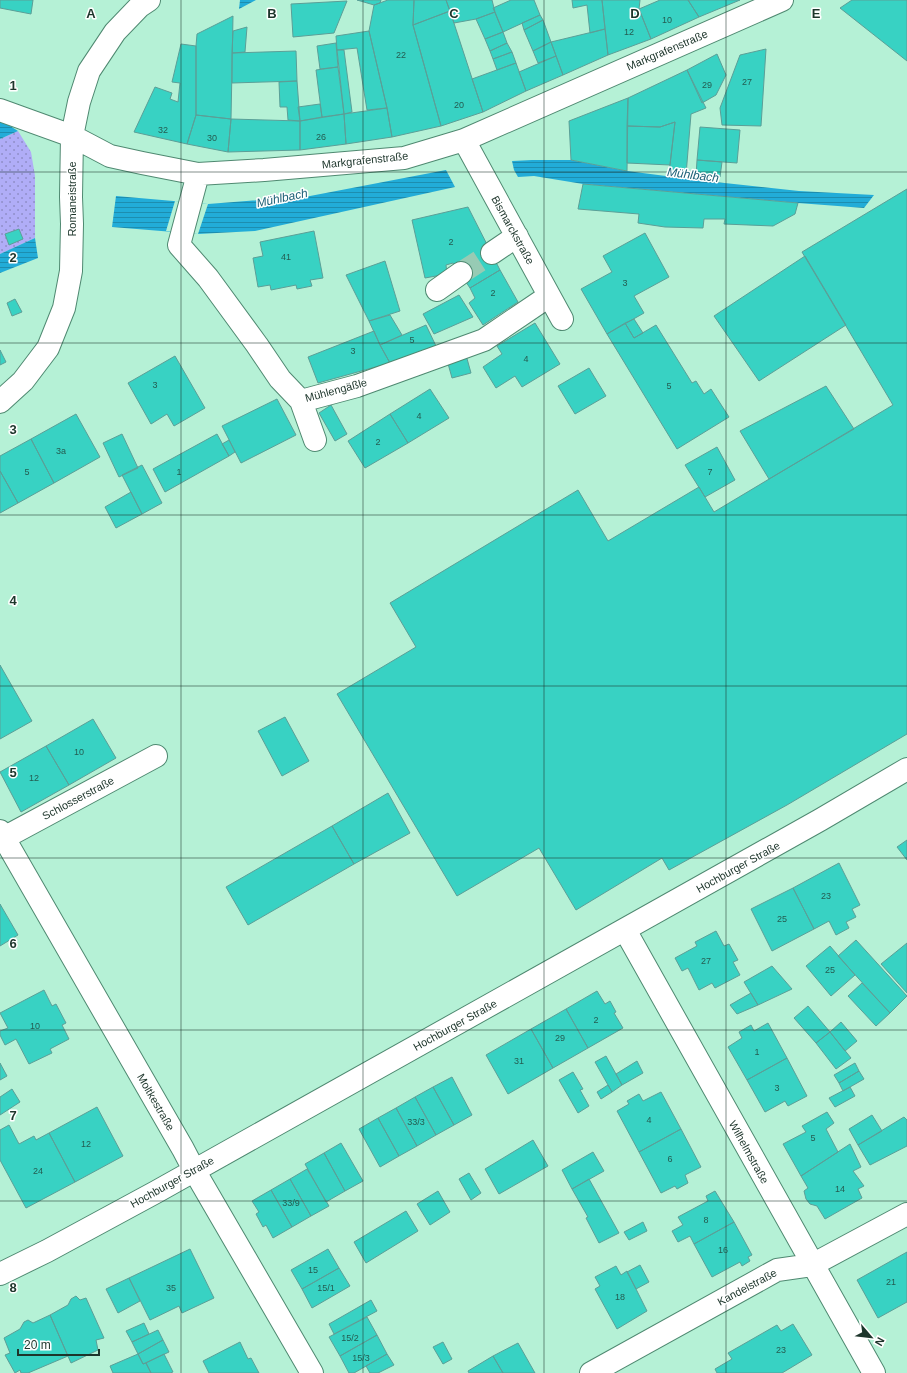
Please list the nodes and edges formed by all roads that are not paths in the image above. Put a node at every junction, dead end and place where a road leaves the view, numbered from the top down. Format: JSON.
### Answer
{"nodes":[{"id":1,"x":149,"y":0,"type":"edge"},
{"id":2,"x":780,"y":8,"type":"edge"},
{"id":3,"x":0,"y":110,"type":"edge"},
{"id":4,"x":72,"y":136,"type":"junction"},
{"id":5,"x":464,"y":140,"type":"junction"},
{"id":6,"x":198,"y":174,"type":"junction"},
{"id":7,"x":516,"y":236,"type":"junction"},
{"id":8,"x":492,"y":253,"type":"tunnel mouth"},
{"id":9,"x":461,"y":273,"type":"tunnel mouth"},
{"id":10,"x":436,"y":290,"type":"dead end"},
{"id":11,"x":549,"y":296,"type":"junction"},
{"id":12,"x":562,"y":319,"type":"dead end"},
{"id":13,"x":301,"y":401,"type":"junction"},
{"id":14,"x":0,"y":402,"type":"edge"},
{"id":15,"x":315,"y":440,"type":"dead end"},
{"id":16,"x":156,"y":756,"type":"dead end"},
{"id":17,"x":907,"y":769,"type":"edge"},
{"id":18,"x":1,"y":836,"type":"edge"},
{"id":19,"x":625,"y":930,"type":"junction"},
{"id":20,"x":194,"y":1170,"type":"junction"},
{"id":21,"x":907,"y":1214,"type":"edge"},
{"id":22,"x":812,"y":1265,"type":"junction"},
{"id":23,"x":0,"y":1274,"type":"edge"},
{"id":24,"x":312,"y":1373,"type":"edge"},
{"id":25,"x":591,"y":1373,"type":"edge"},
{"id":26,"x":874,"y":1373,"type":"edge"}],
"edges":[{"from":1,"to":4,"type":"street","name":"Romaneistraße"},
{"from":2,"to":5,"type":"street","name":"Markgrafenstraße"},
{"from":3,"to":4,"type":"street","name":"Markgrafenstraße"},
{"from":4,"to":6,"type":"street","name":"Markgrafenstraße"},
{"from":4,"to":14,"type":"street","name":"Romaneistraße"},
{"from":5,"to":6,"type":"street","name":"Markgrafenstraße"},
{"from":5,"to":7,"type":"street","name":"Bismarckstraße"},
{"from":6,"to":13,"type":"street","name":"Mühlengäßle"},
{"from":7,"to":8,"type":"street"},
{"from":7,"to":11,"type":"street","name":"Bismarckstraße"},
{"from":9,"to":10,"type":"street"},
{"from":11,"to":12,"type":"street","name":"Bismarckstraße"},
{"from":11,"to":13,"type":"street","name":"Mühlengäßle"},
{"from":13,"to":15,"type":"street"},
{"from":16,"to":18,"type":"street","name":"Schlosserstraße"},
{"from":17,"to":19,"type":"street","name":"Hochburger Straße"},
{"from":18,"to":20,"type":"street","name":"Moltkestraße"},
{"from":19,"to":20,"type":"street","name":"Hochburger Straße"},
{"from":19,"to":22,"type":"street","name":"Wilhelmstraße"},
{"from":20,"to":23,"type":"street","name":"Hochburger Straße"},
{"from":20,"to":24,"type":"street","name":"Moltkestraße"},
{"from":21,"to":22,"type":"street","name":"Kandelstraße"},
{"from":22,"to":25,"type":"street","name":"Kandelstraße"},
{"from":22,"to":26,"type":"street","name":"Wilhelmstraße"}]}
